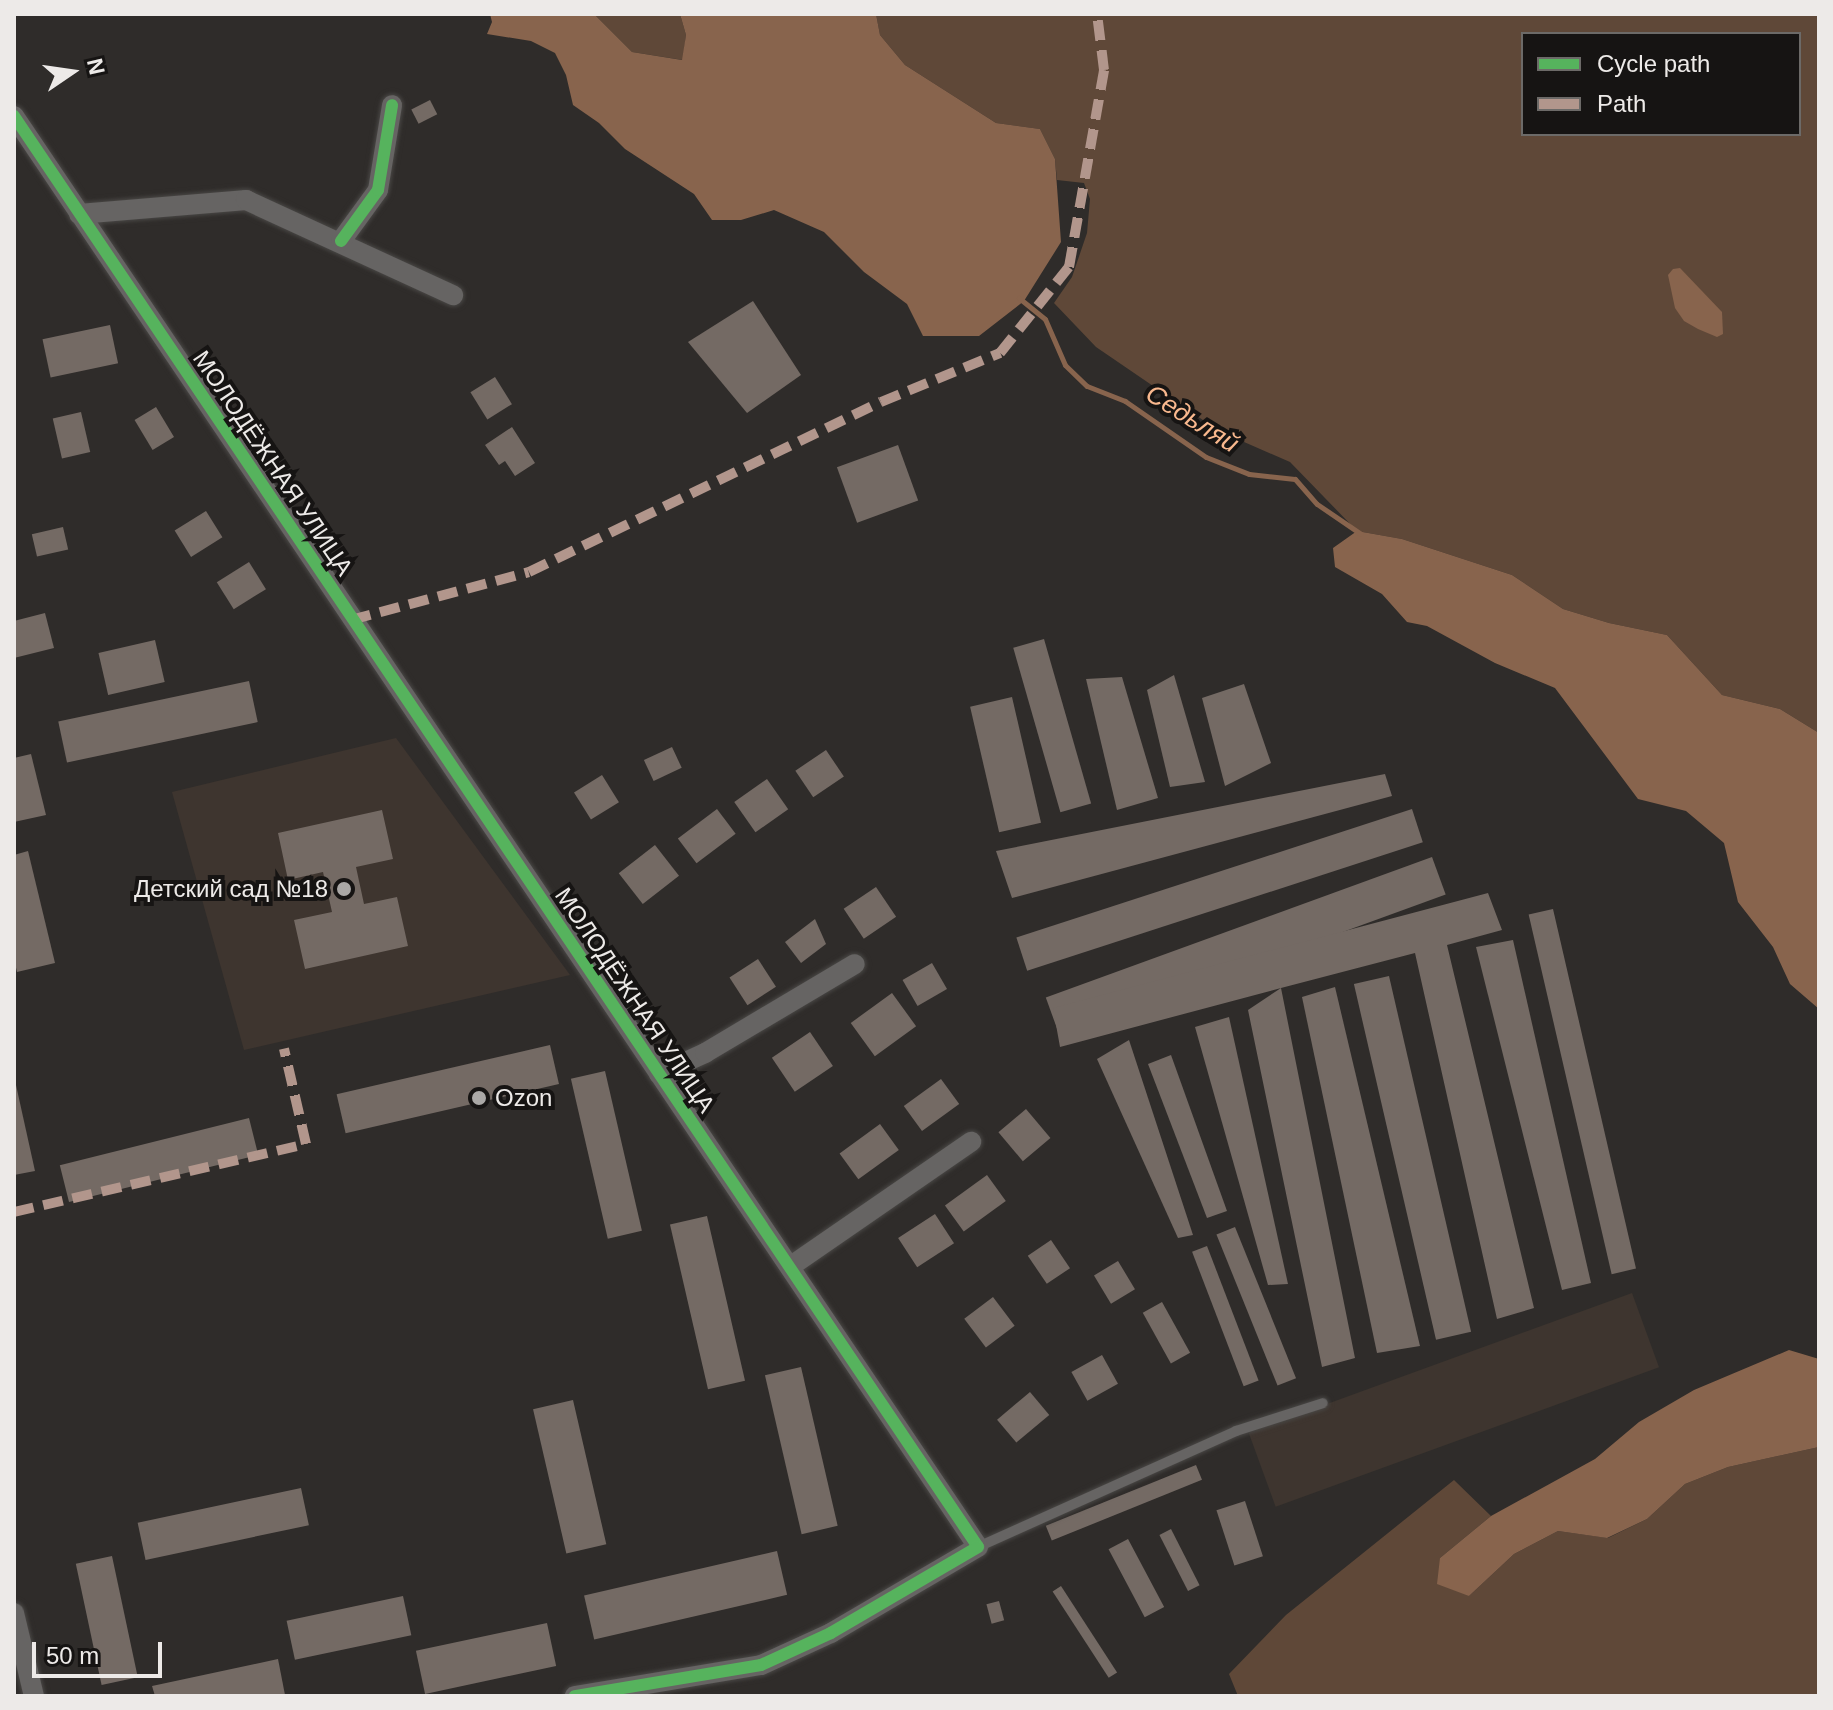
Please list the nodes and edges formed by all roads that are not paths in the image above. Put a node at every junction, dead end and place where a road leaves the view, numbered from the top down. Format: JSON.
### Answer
{"nodes":[{"id":1,"x":392,"y":105,"type":"dead end"},
{"id":2,"x":14,"y":116,"type":"edge"},
{"id":3,"x":79,"y":214,"type":"junction"},
{"id":4,"x":341,"y":241,"type":"junction"},
{"id":5,"x":453,"y":295,"type":"dead end"},
{"id":6,"x":855,"y":964,"type":"dead end"},
{"id":7,"x":659,"y":1074,"type":"junction"},
{"id":8,"x":971,"y":1142,"type":"dead end"},
{"id":9,"x":791,"y":1266,"type":"junction"},
{"id":10,"x":1323,"y":1403,"type":"dead end"},
{"id":11,"x":978,"y":1547,"type":"junction"},
{"id":12,"x":14,"y":1613,"type":"edge"},
{"id":13,"x":34,"y":1696,"type":"edge"},
{"id":14,"x":575,"y":1696,"type":"edge"}],
"edges":[{"from":1,"to":4,"type":"street"},
{"from":2,"to":3,"type":"street","name":"МОЛОДЁЖНАЯ УЛИЦА"},
{"from":3,"to":4,"type":"street"},
{"from":3,"to":7,"type":"street","name":"МОЛОДЁЖНАЯ УЛИЦА"},
{"from":4,"to":5,"type":"street"},
{"from":6,"to":7,"type":"street"},
{"from":7,"to":9,"type":"street","name":"МОЛОДЁЖНАЯ УЛИЦА"},
{"from":8,"to":9,"type":"street"},
{"from":9,"to":11,"type":"street","name":"МОЛОДЁЖНАЯ УЛИЦА"},
{"from":10,"to":11,"type":"lane"},
{"from":11,"to":14,"type":"street"},
{"from":12,"to":13,"type":"street"}]}
